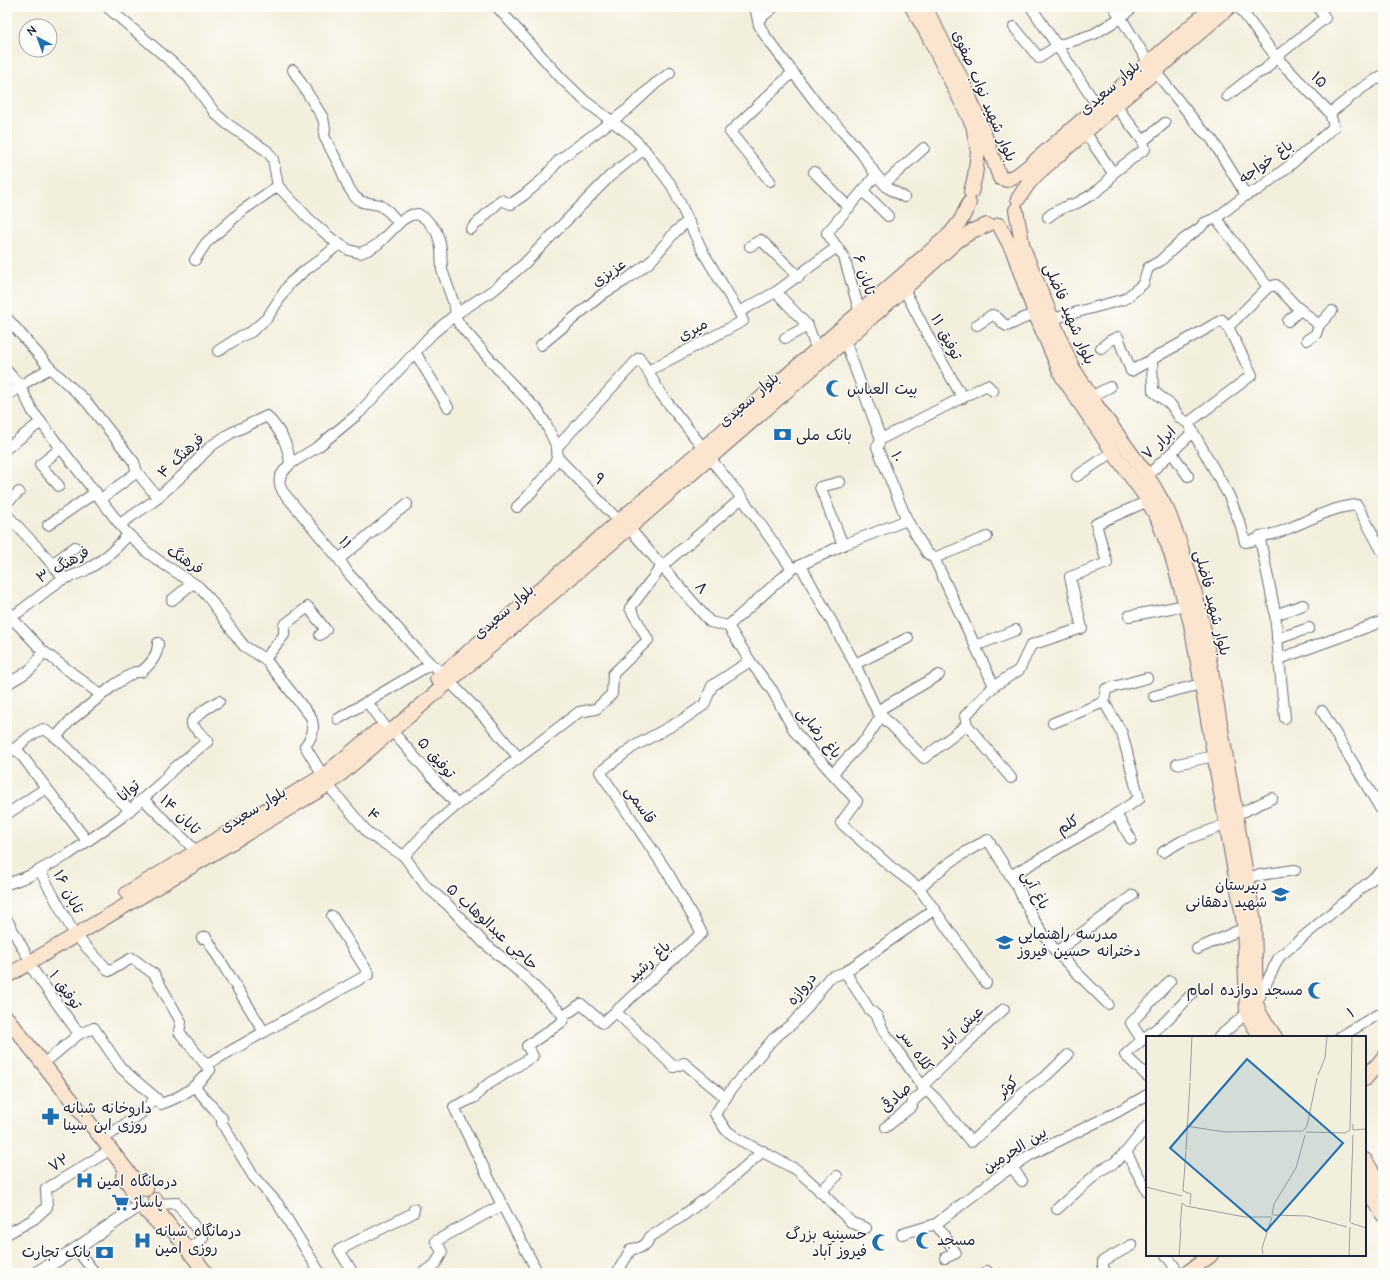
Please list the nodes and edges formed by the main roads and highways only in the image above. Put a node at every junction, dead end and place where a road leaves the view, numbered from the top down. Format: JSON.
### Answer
{"nodes":[{"id":1,"x":912,"y":7,"type":"edge"},
{"id":2,"x":925,"y":7,"type":"edge"},
{"id":3,"x":1213,"y":7,"type":"edge"},
{"id":4,"x":1229,"y":7,"type":"edge"},
{"id":5,"x":1152,"y":67,"type":"junction"},
{"id":6,"x":1003,"y":179,"type":"junction"},
{"id":7,"x":970,"y":198,"type":"junction"},
{"id":8,"x":1017,"y":205,"type":"junction"},
{"id":9,"x":993,"y":225,"type":"junction"},
{"id":10,"x":707,"y":453,"type":"junction"},
{"id":11,"x":1162,"y":515,"type":"junction"},
{"id":12,"x":326,"y":780,"type":"junction"},
{"id":13,"x":1231,"y":819,"type":"junction"},
{"id":14,"x":178,"y":869,"type":"junction"},
{"id":15,"x":1250,"y":948,"type":"junction"},
{"id":16,"x":27,"y":959,"type":"junction"},
{"id":17,"x":7,"y":966,"type":"edge"},
{"id":18,"x":7,"y":976,"type":"edge"},
{"id":19,"x":1252,"y":1008,"type":"junction"},
{"id":20,"x":7,"y":1018,"type":"edge"},
{"id":21,"x":7,"y":1030,"type":"edge"},
{"id":22,"x":1260,"y":1036,"type":"edge"},
{"id":23,"x":1274,"y":1036,"type":"edge"},
{"id":24,"x":1383,"y":1058,"type":"edge"},
{"id":25,"x":1366,"y":1078,"type":"edge"},
{"id":26,"x":104,"y":1146,"type":"junction"},
{"id":27,"x":1366,"y":1162,"type":"edge"},
{"id":28,"x":1366,"y":1186,"type":"edge"},
{"id":29,"x":1382,"y":1187,"type":"edge"},
{"id":30,"x":146,"y":1204,"type":"junction"},
{"id":31,"x":1383,"y":1215,"type":"edge"},
{"id":32,"x":1209,"y":1256,"type":"edge"},
{"id":33,"x":197,"y":1273,"type":"edge"},
{"id":34,"x":206,"y":1273,"type":"edge"},
{"id":35,"x":1187,"y":1273,"type":"edge"}],
"edges":[{"from":1,"to":7,"type":"main road","name":"بلوار شهید نواب صفوی"},
{"from":2,"to":6,"type":"main road","name":"بلوار شهید نواب صفوی"},
{"from":3,"to":5,"type":"main road","name":"بلوار سعیدی"},
{"from":4,"to":5,"type":"main road","name":"بلوار سعیدی"},
{"from":5,"to":6,"type":"main road","name":"بلوار سعیدی"},
{"from":5,"to":8,"type":"main road","name":"بلوار سعیدی"},
{"from":6,"to":7,"type":"main road"},
{"from":6,"to":8,"type":"main road"},
{"from":7,"to":9,"type":"main road"},
{"from":7,"to":10,"type":"main road","name":"بلوار سعیدی"},
{"from":8,"to":9,"type":"main road"},
{"from":8,"to":11,"type":"main road","name":"بلوار شهید فاضلی"},
{"from":9,"to":10,"type":"main road","name":"بلوار سعیدی"},
{"from":9,"to":11,"type":"main road","name":"بلوار شهید فاضلی"},
{"from":10,"to":12,"type":"main road","name":"بلوار سعیدی"},
{"from":11,"to":13,"type":"main road","name":"بلوار شهید فاضلی"},
{"from":11,"to":13,"type":"main road","name":"بلوار شهید فاضلی"},
{"from":12,"to":14,"type":"main road","name":"بلوار سعیدی"},
{"from":12,"to":14,"type":"main road","name":"بلوار سعیدی"},
{"from":13,"to":15,"type":"main road","name":"بلوار شهید فاضلی"},
{"from":13,"to":15,"type":"main road","name":"بلوار شهید فاضلی"},
{"from":14,"to":16,"type":"main road","name":"بلوار سعیدی"},
{"from":15,"to":19,"type":"main road","name":"بلوار شهید فاضلی"},
{"from":16,"to":17,"type":"main road","name":"بلوار سعیدی"},
{"from":16,"to":18,"type":"main road","name":"بلوار سعیدی"},
{"from":19,"to":22,"type":"main road","name":"بلوار شهید فاضلی"},
{"from":19,"to":23,"type":"main road","name":"بلوار شهید فاضلی"},
{"from":20,"to":26,"type":"main road"},
{"from":21,"to":26,"type":"main road"},
{"from":24,"to":25,"type":"main road"},
{"from":26,"to":30,"type":"main road"},
{"from":26,"to":30,"type":"main road"},
{"from":27,"to":29,"type":"main road"},
{"from":28,"to":31,"type":"main road"},
{"from":30,"to":33,"type":"main road"},
{"from":30,"to":34,"type":"main road"},
{"from":32,"to":35,"type":"main road"}]}
